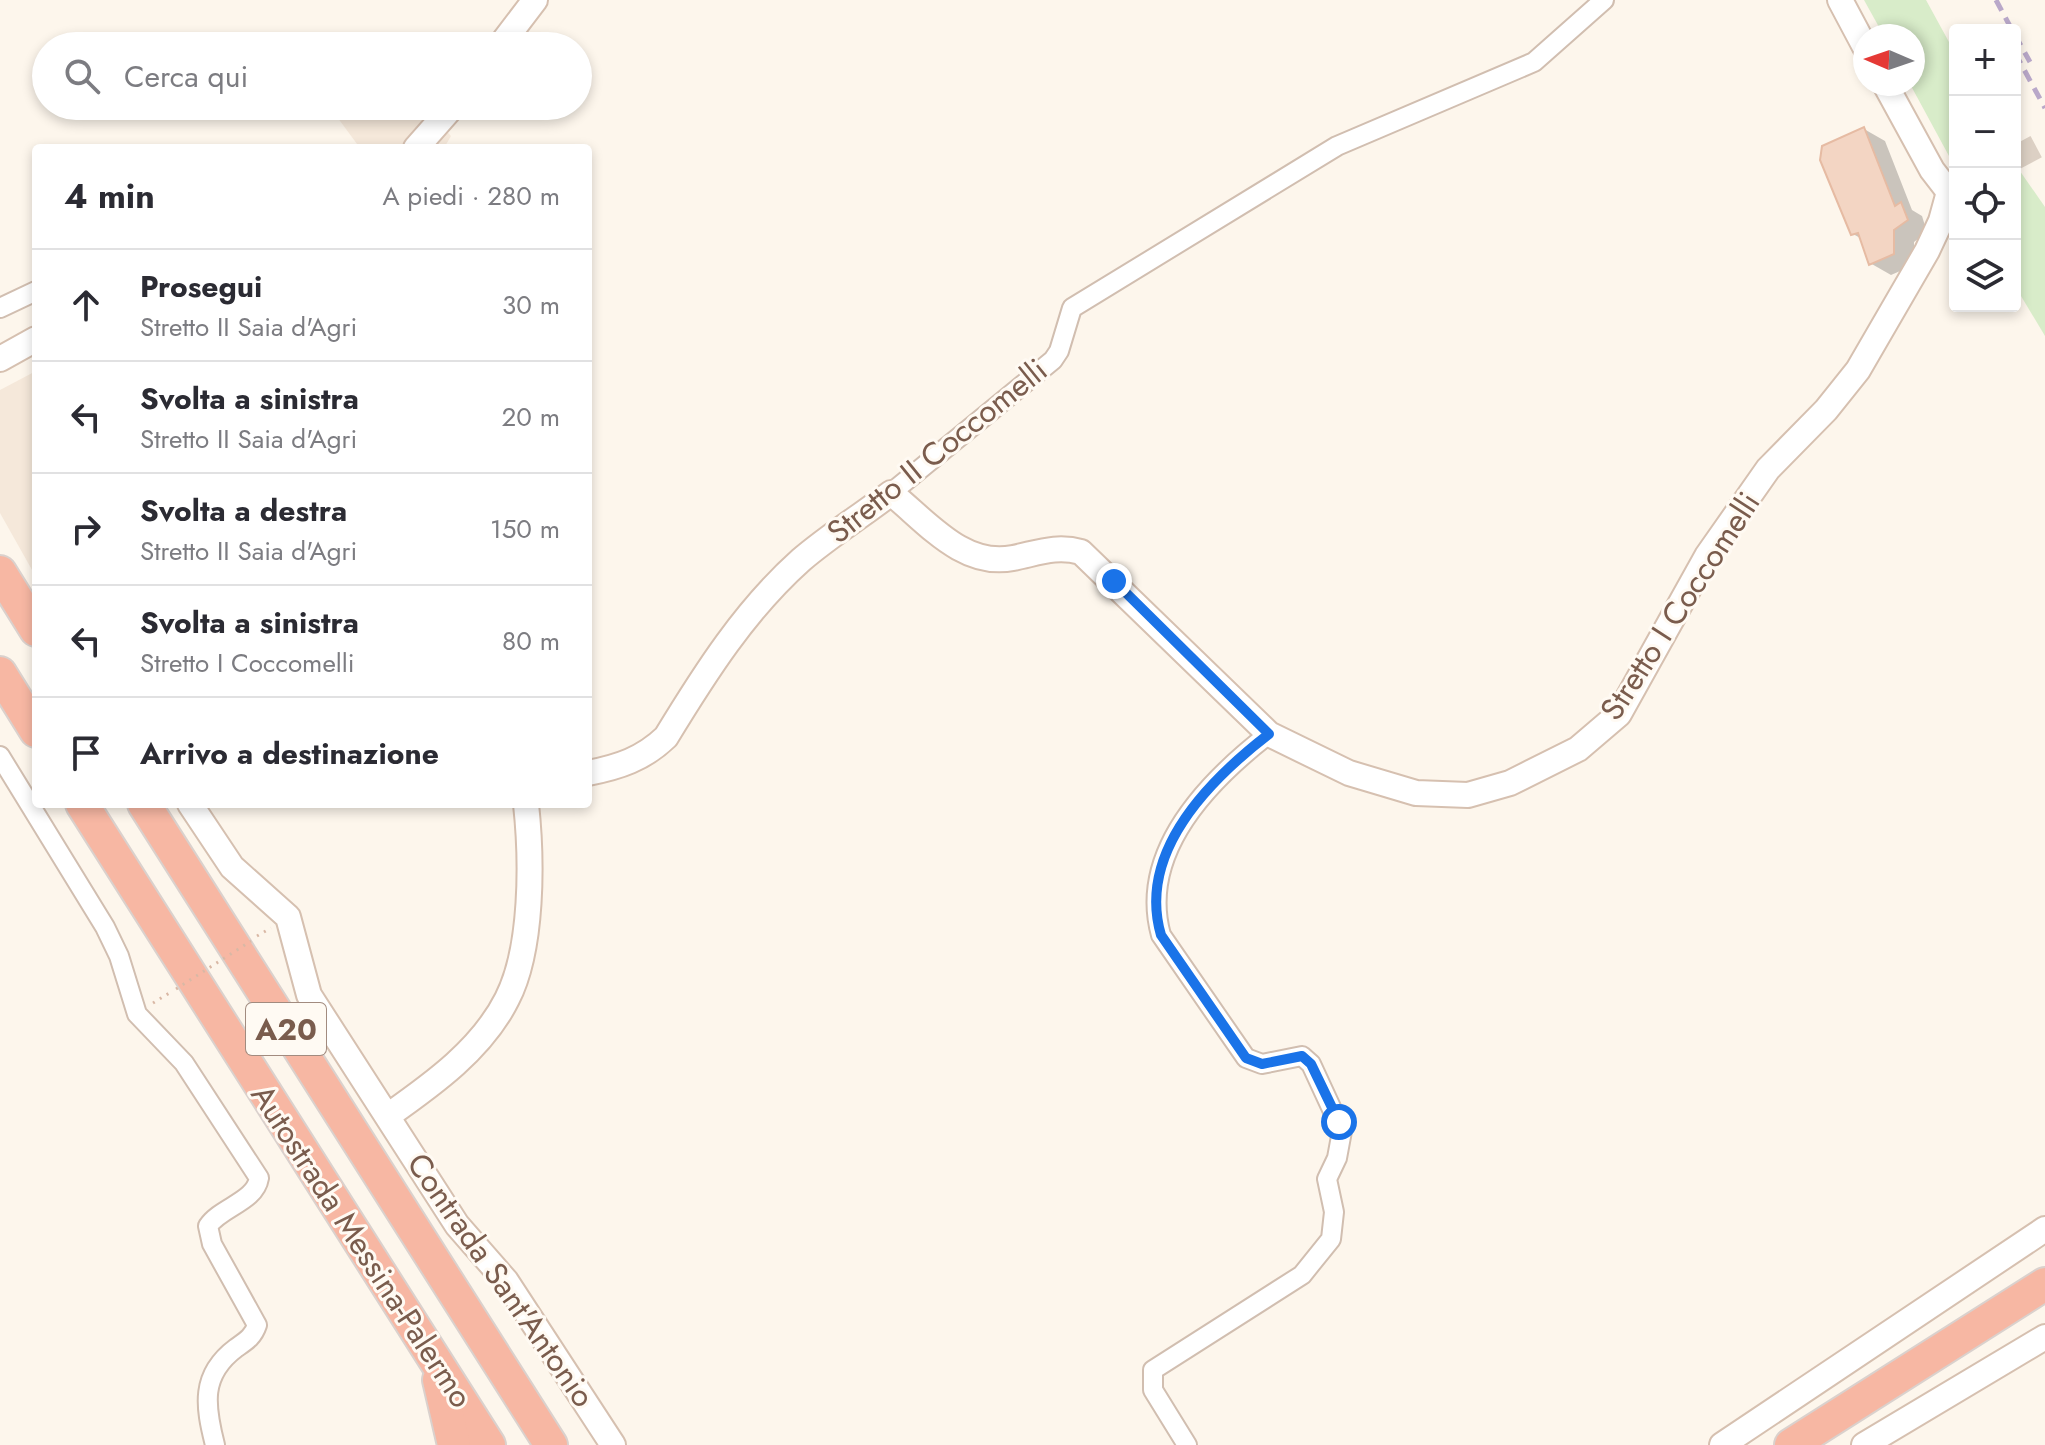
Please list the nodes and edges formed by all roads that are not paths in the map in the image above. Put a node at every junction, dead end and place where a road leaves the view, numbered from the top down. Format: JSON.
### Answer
{"nodes":[{"id":1,"x":535,"y":0,"type":"edge"},
{"id":2,"x":1604,"y":0,"type":"edge"},
{"id":3,"x":1840,"y":0,"type":"edge"},
{"id":4,"x":1853,"y":24,"type":"edge"},
{"id":5,"x":511,"y":32,"type":"edge"},
{"id":6,"x":1892,"y":96,"type":"edge"},
{"id":7,"x":441,"y":120,"type":"edge"},
{"id":8,"x":420,"y":144,"type":"edge"},
{"id":9,"x":1949,"y":188,"type":"edge"},
{"id":10,"x":1949,"y":199,"type":"edge"},
{"id":11,"x":32,"y":293,"type":"edge"},
{"id":12,"x":0,"y":308,"type":"edge"},
{"id":13,"x":32,"y":341,"type":"edge"},
{"id":14,"x":0,"y":359,"type":"edge"},
{"id":15,"x":891,"y":493,"type":"junction"},
{"id":16,"x":0,"y":572,"type":"edge"},
{"id":17,"x":32,"y":624,"type":"edge"},
{"id":18,"x":0,"y":673,"type":"edge"},
{"id":19,"x":32,"y":725,"type":"edge"},
{"id":20,"x":1269,"y":734,"type":"junction"},
{"id":21,"x":0,"y":756,"type":"edge"},
{"id":22,"x":592,"y":772,"type":"edge"},
{"id":23,"x":85,"y":808,"type":"edge"},
{"id":24,"x":147,"y":808,"type":"edge"},
{"id":25,"x":193,"y":808,"type":"edge"},
{"id":26,"x":526,"y":808,"type":"edge"},
{"id":27,"x":389,"y":1115,"type":"junction"},
{"id":28,"x":2045,"y":1229,"type":"edge"},
{"id":29,"x":429,"y":1253,"type":"junction"},
{"id":30,"x":2045,"y":1284,"type":"edge"},
{"id":31,"x":2045,"y":1337,"type":"edge"},
{"id":32,"x":433,"y":1358,"type":"junction"},
{"id":33,"x":215,"y":1445,"type":"edge"},
{"id":34,"x":454,"y":1445,"type":"edge"},
{"id":35,"x":489,"y":1445,"type":"edge"},
{"id":36,"x":551,"y":1445,"type":"edge"},
{"id":37,"x":576,"y":1445,"type":"edge"},
{"id":38,"x":613,"y":1445,"type":"edge"},
{"id":39,"x":1187,"y":1445,"type":"edge"},
{"id":40,"x":1722,"y":1445,"type":"edge"},
{"id":41,"x":1791,"y":1445,"type":"edge"},
{"id":42,"x":1864,"y":1445,"type":"edge"}],
"edges":[{"from":1,"to":5,"type":"street"},
{"from":2,"to":15,"type":"street","name":"Stretto II Coccomelli"},
{"from":3,"to":4,"type":"street"},
{"from":6,"to":9,"type":"street"},
{"from":7,"to":8,"type":"street"},
{"from":10,"to":20,"type":"street","name":"Stretto I Coccomelli"},
{"from":11,"to":12,"type":"street"},
{"from":13,"to":14,"type":"street"},
{"from":15,"to":20,"type":"street","name":"Stretto I Coccomelli"},
{"from":15,"to":22,"type":"street","name":"Stretto II Coccomelli"},
{"from":16,"to":17,"type":"highway"},
{"from":18,"to":19,"type":"highway"},
{"from":20,"to":39,"type":"street"},
{"from":21,"to":33,"type":"street"},
{"from":23,"to":32,"type":"highway","name":"Autostrada Messina-Palermo","number":"A20"},
{"from":24,"to":29,"type":"highway","name":"Autostrada Messina-Palermo","number":"A20"},
{"from":25,"to":27,"type":"street","name":"Contrada Sant'Antonio"},
{"from":26,"to":27,"type":"street"},
{"from":27,"to":38,"type":"street","name":"Contrada Sant'Antonio"},
{"from":28,"to":40,"type":"street"},
{"from":29,"to":36,"type":"highway","name":"Autostrada Messina-Palermo","number":"A20"},
{"from":29,"to":37,"type":"highway"},
{"from":30,"to":41,"type":"highway"},
{"from":31,"to":42,"type":"street"},
{"from":32,"to":34,"type":"highway"},
{"from":32,"to":35,"type":"highway","name":"Autostrada Messina-Palermo","number":"A20"}]}
